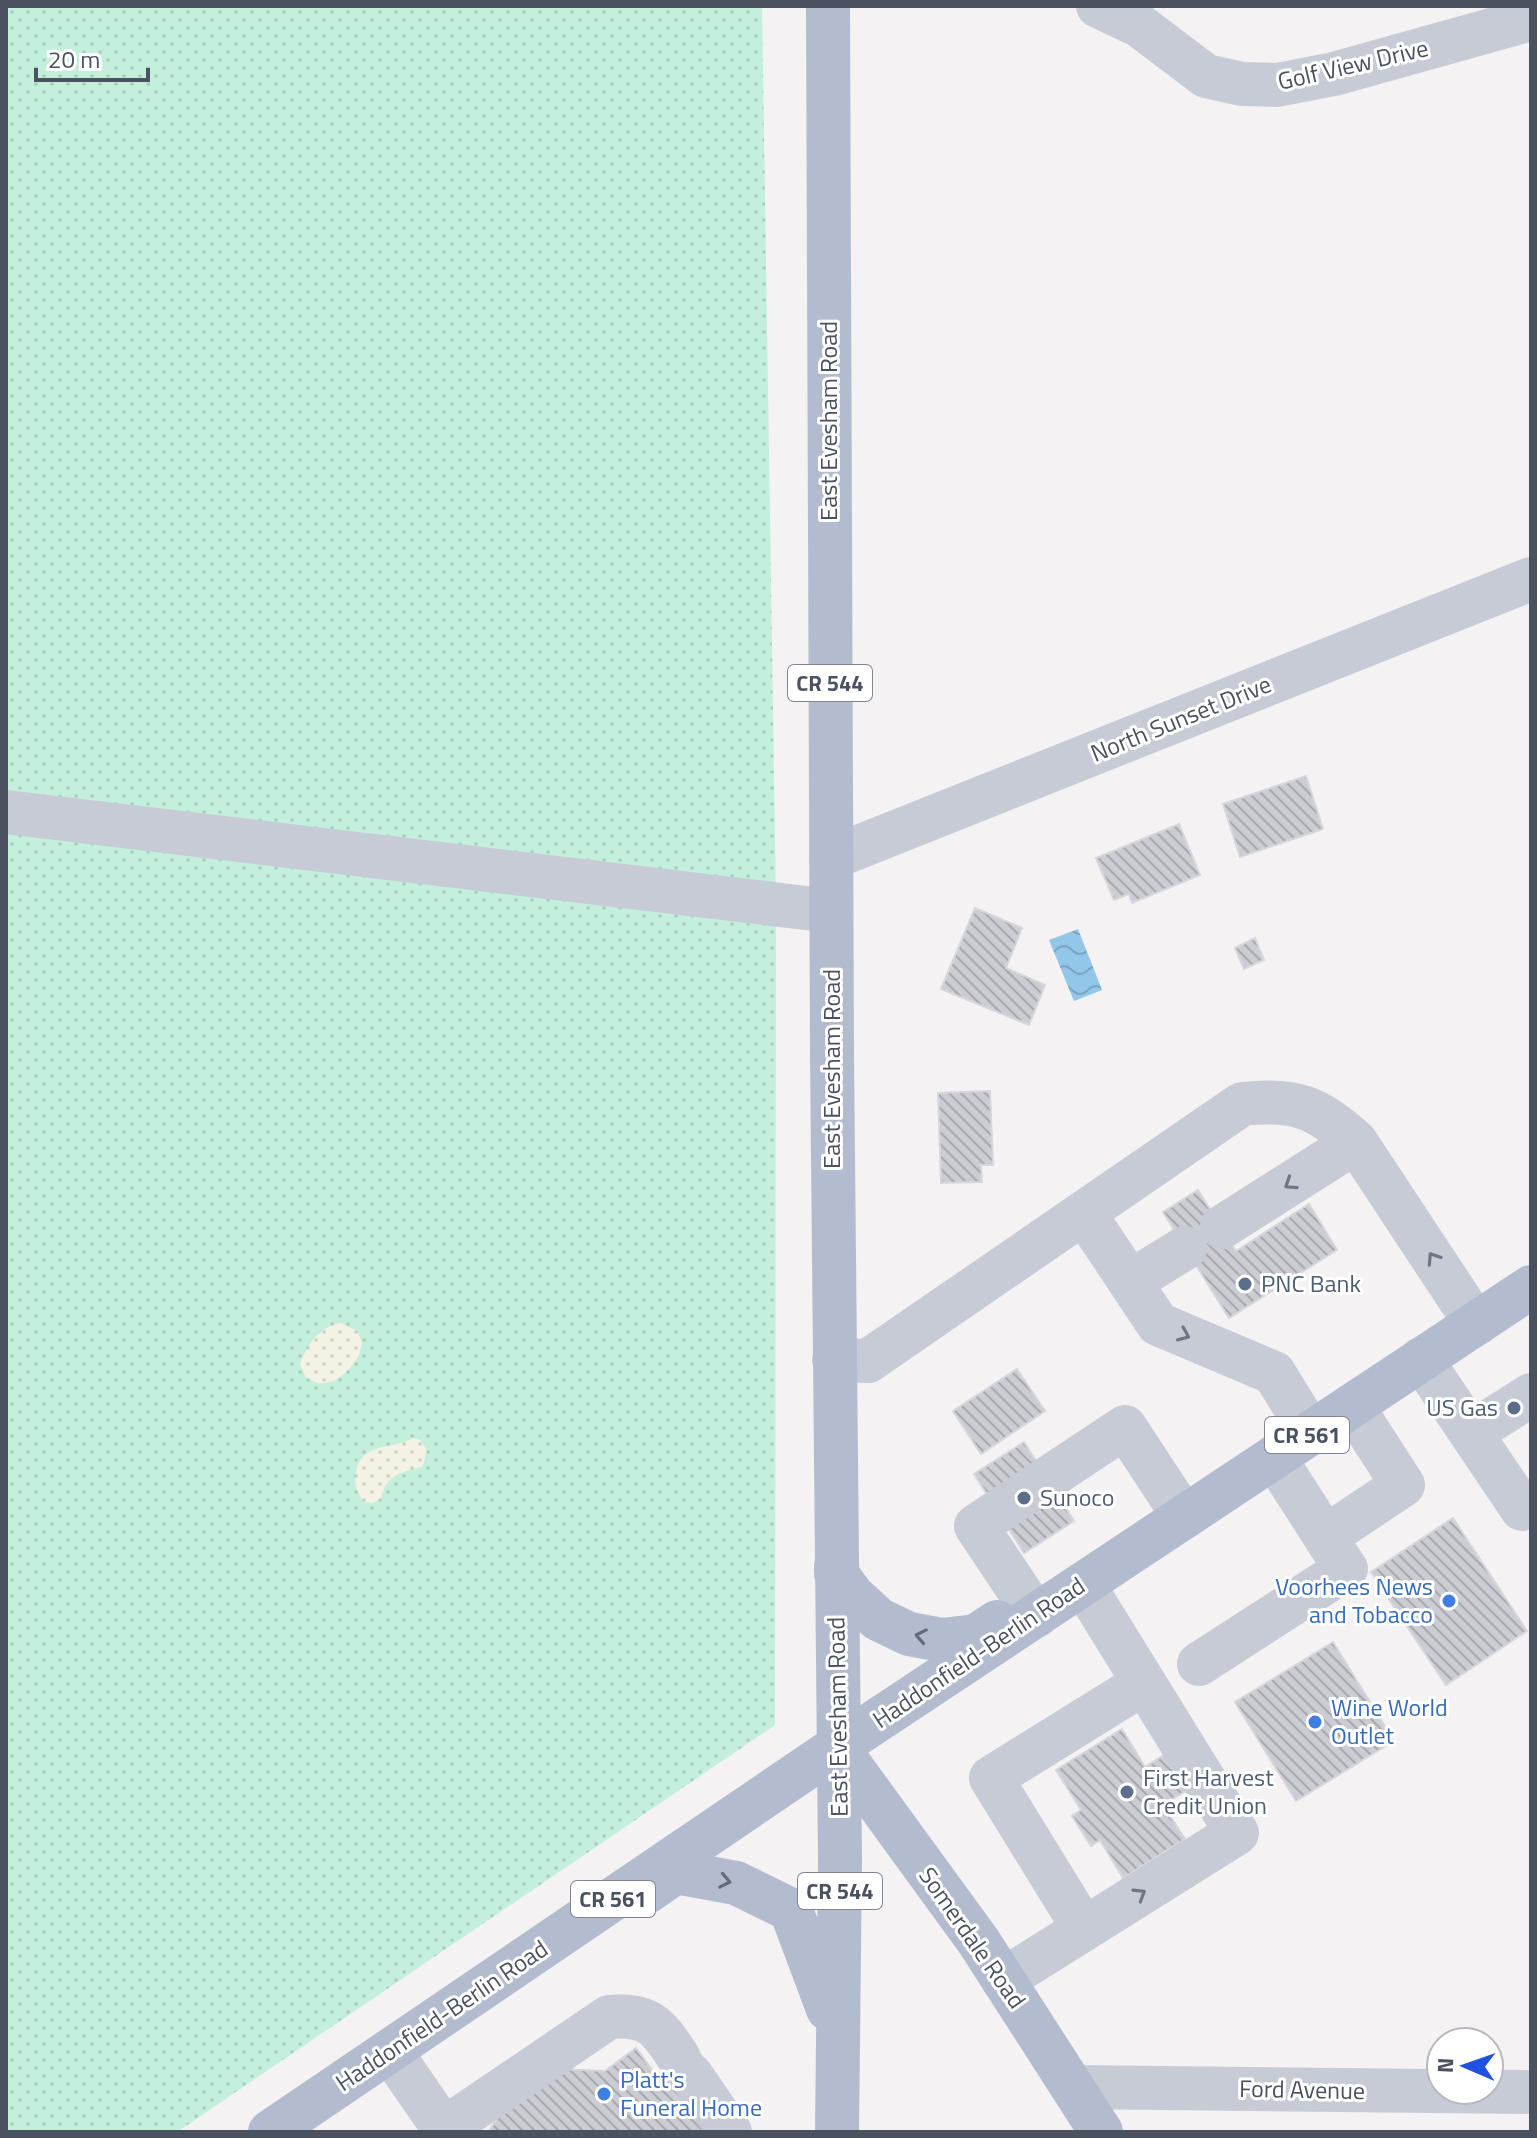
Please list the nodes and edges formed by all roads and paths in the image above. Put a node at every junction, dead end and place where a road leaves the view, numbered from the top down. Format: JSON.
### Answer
{"nodes":[{"id":1,"x":828,"y":6,"type":"edge"},
{"id":2,"x":1098,"y":6,"type":"edge"},
{"id":3,"x":1531,"y":19,"type":"edge"},
{"id":4,"x":1531,"y":579,"type":"edge"},
{"id":5,"x":6,"y":812,"type":"edge"},
{"id":6,"x":831,"y":858,"type":"junction"},
{"id":7,"x":831,"y":911,"type":"junction"},
{"id":8,"x":1356,"y":1142,"type":"junction"},
{"id":9,"x":1084,"y":1213,"type":"junction"},
{"id":10,"x":1130,"y":1282,"type":"junction"},
{"id":11,"x":1531,"y":1287,"type":"edge"},
{"id":12,"x":1476,"y":1324,"type":"junction"},
{"id":13,"x":1421,"y":1359,"type":"junction"},
{"id":14,"x":834,"y":1360,"type":"junction"},
{"id":15,"x":1531,"y":1395,"type":"edge"},
{"id":16,"x":1352,"y":1406,"type":"junction"},
{"id":17,"x":1311,"y":1433,"type":"junction"},
{"id":18,"x":1471,"y":1433,"type":"junction"},
{"id":19,"x":1274,"y":1457,"type":"junction"},
{"id":20,"x":1531,"y":1502,"type":"edge"},
{"id":21,"x":1184,"y":1517,"type":"junction"},
{"id":22,"x":836,"y":1566,"type":"junction"},
{"id":23,"x":1346,"y":1569,"type":"junction"},
{"id":24,"x":1083,"y":1584,"type":"junction"},
{"id":25,"x":1028,"y":1621,"type":"junction"},
{"id":26,"x":1199,"y":1664,"type":"dead end"},
{"id":27,"x":1144,"y":1683,"type":"junction"},
{"id":28,"x":837,"y":1747,"type":"junction"},
{"id":29,"x":627,"y":1890,"type":"junction"},
{"id":30,"x":1084,"y":1929,"type":"junction"},
{"id":31,"x":1003,"y":1980,"type":"junction"},
{"id":32,"x":837,"y":2034,"type":"junction"},
{"id":33,"x":390,"y":2051,"type":"junction"},
{"id":34,"x":1073,"y":2087,"type":"junction"},
{"id":35,"x":1531,"y":2092,"type":"edge"},
{"id":36,"x":445,"y":2131,"type":"edge"},
{"id":37,"x":270,"y":2132,"type":"edge"},
{"id":38,"x":730,"y":2132,"type":"edge"},
{"id":39,"x":837,"y":2132,"type":"edge"},
{"id":40,"x":1101,"y":2132,"type":"edge"}],
"edges":[{"from":1,"to":6,"type":"main road","name":"East Evesham Road","number":"CR 544"},
{"from":2,"to":3,"type":"street","name":"Golf View Drive"},
{"from":4,"to":6,"type":"street","name":"North Sunset Drive"},
{"from":5,"to":7,"type":"street"},
{"from":6,"to":7,"type":"main road","name":"East Evesham Road","number":"CR 544"},
{"from":7,"to":14,"type":"main road","name":"East Evesham Road","number":"CR 544"},
{"from":8,"to":9,"type":"street"},
{"from":8,"to":10,"type":"street","one_way":true},
{"from":12,"to":8,"type":"street","one_way":true},
{"from":9,"to":10,"type":"street"},
{"from":9,"to":14,"type":"street"},
{"from":10,"to":17,"type":"street","one_way":true},
{"from":11,"to":12,"type":"main road","name":"Haddonfield-Berlin Road","number":"CR 561"},
{"from":12,"to":13,"type":"main road","name":"Haddonfield-Berlin Road","number":"CR 561"},
{"from":13,"to":16,"type":"main road","name":"Haddonfield-Berlin Road","number":"CR 561"},
{"from":13,"to":18,"type":"street"},
{"from":14,"to":22,"type":"main road","name":"East Evesham Road","number":"CR 544"},
{"from":15,"to":18,"type":"street"},
{"from":16,"to":17,"type":"main road","name":"Haddonfield-Berlin Road","number":"CR 561"},
{"from":16,"to":23,"type":"street"},
{"from":17,"to":19,"type":"main road","name":"Haddonfield-Berlin Road","number":"CR 561"},
{"from":18,"to":20,"type":"street"},
{"from":19,"to":21,"type":"main road","name":"Haddonfield-Berlin Road","number":"CR 561"},
{"from":19,"to":23,"type":"street"},
{"from":21,"to":24,"type":"main road","name":"Haddonfield-Berlin Road","number":"CR 561"},
{"from":21,"to":25,"type":"street"},
{"from":25,"to":22,"type":"main road","one_way":true},
{"from":22,"to":28,"type":"main road","name":"East Evesham Road","number":"CR 544"},
{"from":23,"to":26,"type":"street"},
{"from":24,"to":25,"type":"main road","name":"Haddonfield-Berlin Road","number":"CR 561"},
{"from":24,"to":27,"type":"street"},
{"from":25,"to":28,"type":"main road","name":"Haddonfield-Berlin Road","number":"CR 561"},
{"from":30,"to":27,"type":"street","one_way":true},
{"from":27,"to":30,"type":"street"},
{"from":28,"to":29,"type":"main road","name":"Haddonfield-Berlin Road","number":"CR 561"},
{"from":28,"to":31,"type":"main road","name":"Somerdale Road"},
{"from":28,"to":32,"type":"main road","name":"East Evesham Road","number":"CR 544"},
{"from":29,"to":32,"type":"main road","one_way":true},
{"from":29,"to":33,"type":"main road","name":"Haddonfield-Berlin Road","number":"CR 561"},
{"from":30,"to":31,"type":"street"},
{"from":31,"to":34,"type":"main road","name":"Somerdale Road"},
{"from":32,"to":39,"type":"main road","name":"East Evesham Road","number":"CR 544"},
{"from":33,"to":36,"type":"street"},
{"from":33,"to":37,"type":"main road","name":"Haddonfield-Berlin Road","number":"CR 561"},
{"from":34,"to":35,"type":"street","name":"Ford Avenue"},
{"from":34,"to":40,"type":"main road","name":"Somerdale Road"},
{"from":36,"to":38,"type":"street"}]}
